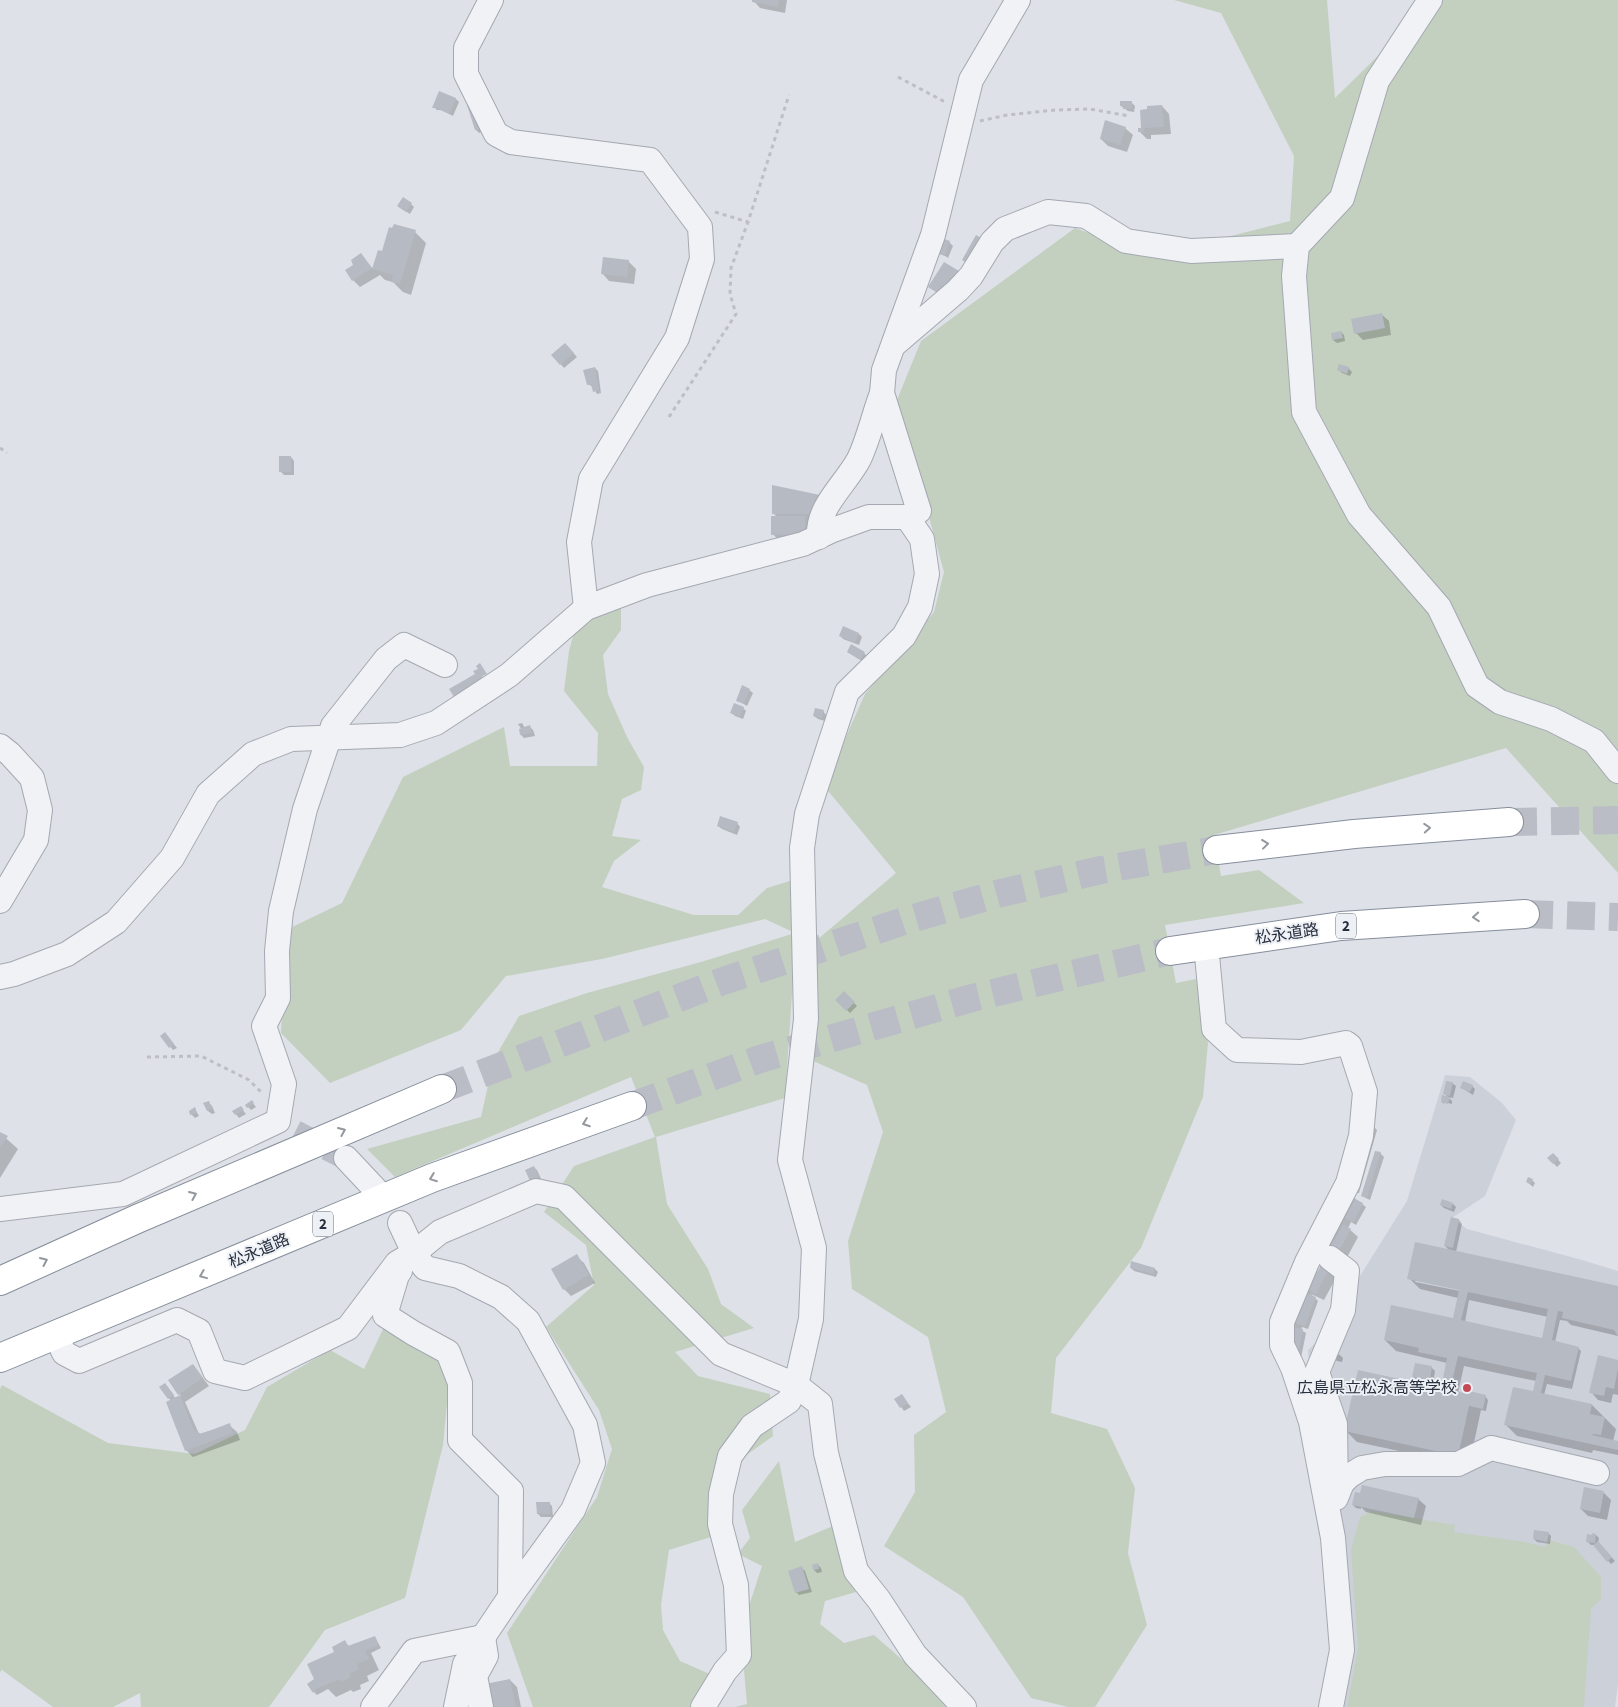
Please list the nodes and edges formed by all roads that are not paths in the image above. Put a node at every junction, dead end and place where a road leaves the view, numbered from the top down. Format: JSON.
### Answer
{"nodes":[{"id":1,"x":491,"y":0,"type":"edge"},
{"id":2,"x":1018,"y":0,"type":"edge"},
{"id":3,"x":1430,"y":0,"type":"edge"},
{"id":4,"x":1297,"y":246,"type":"junction"},
{"id":5,"x":894,"y":345,"type":"junction"},
{"id":6,"x":882,"y":393,"type":"junction"},
{"id":7,"x":907,"y":517,"type":"junction"},
{"id":8,"x":819,"y":537,"type":"junction"},
{"id":9,"x":586,"y":608,"type":"junction"},
{"id":10,"x":445,"y":665,"type":"dead end"},
{"id":11,"x":330,"y":737,"type":"junction"},
{"id":12,"x":0,"y":746,"type":"edge"},
{"id":13,"x":1618,"y":771,"type":"edge"},
{"id":14,"x":1508,"y":822,"type":"tunnel mouth"},
{"id":15,"x":1217,"y":850,"type":"tunnel mouth"},
{"id":16,"x":0,"y":901,"type":"edge"},
{"id":17,"x":1525,"y":914,"type":"tunnel mouth"},
{"id":18,"x":1206,"y":945,"type":"junction"},
{"id":19,"x":1170,"y":951,"type":"tunnel mouth"},
{"id":20,"x":0,"y":977,"type":"edge"},
{"id":21,"x":442,"y":1089,"type":"tunnel mouth"},
{"id":22,"x":632,"y":1106,"type":"tunnel mouth"},
{"id":23,"x":346,"y":1158,"type":"tunnel mouth"},
{"id":24,"x":376,"y":1190,"type":"dead end"},
{"id":25,"x":123,"y":1194,"type":"junction"},
{"id":26,"x":0,"y":1209,"type":"edge"},
{"id":27,"x":137,"y":1219,"type":"junction"},
{"id":28,"x":400,"y":1223,"type":"dead end"},
{"id":29,"x":414,"y":1253,"type":"junction"},
{"id":30,"x":1330,"y":1258,"type":"dead end"},
{"id":31,"x":0,"y":1281,"type":"edge"},
{"id":32,"x":56,"y":1335,"type":"junction"},
{"id":33,"x":6,"y":1356,"type":"edge"},
{"id":34,"x":796,"y":1385,"type":"junction"},
{"id":35,"x":1597,"y":1473,"type":"dead end"},
{"id":36,"x":1336,"y":1498,"type":"junction"},
{"id":37,"x":1333,"y":1538,"type":"junction"},
{"id":38,"x":510,"y":1596,"type":"junction"},
{"id":39,"x":483,"y":1637,"type":"junction"},
{"id":40,"x":462,"y":1703,"type":"edge"},
{"id":41,"x":373,"y":1707,"type":"edge"},
{"id":42,"x":481,"y":1707,"type":"edge"},
{"id":43,"x":703,"y":1707,"type":"edge"},
{"id":44,"x":964,"y":1707,"type":"edge"},
{"id":45,"x":1331,"y":1707,"type":"edge"}],
"edges":[{"from":1,"to":9,"type":"street"},
{"from":2,"to":5,"type":"street"},
{"from":3,"to":4,"type":"street"},
{"from":4,"to":5,"type":"street"},
{"from":4,"to":13,"type":"street"},
{"from":5,"to":6,"type":"street"},
{"from":6,"to":7,"type":"street"},
{"from":6,"to":8,"type":"street"},
{"from":7,"to":8,"type":"street"},
{"from":7,"to":34,"type":"street"},
{"from":8,"to":9,"type":"street"},
{"from":9,"to":11,"type":"street"},
{"from":10,"to":11,"type":"street"},
{"from":11,"to":20,"type":"street"},
{"from":11,"to":25,"type":"street"},
{"from":12,"to":16,"type":"street"},
{"from":15,"to":14,"type":"highway","one_way":true},
{"from":17,"to":18,"type":"highway","name":"松永道路","number":"2","one_way":true},
{"from":18,"to":19,"type":"highway","name":"松永道路","number":"2"},
{"from":18,"to":37,"type":"street"},
{"from":27,"to":21,"type":"highway","one_way":true},
{"from":22,"to":32,"type":"highway","name":"松永道路","number":"2","one_way":true},
{"from":23,"to":24,"type":"street"},
{"from":25,"to":26,"type":"street"},
{"from":25,"to":27,"type":"street"},
{"from":31,"to":27,"type":"highway","one_way":true},
{"from":28,"to":29,"type":"street"},
{"from":29,"to":32,"type":"street"},
{"from":29,"to":34,"type":"street"},
{"from":29,"to":38,"type":"street"},
{"from":29,"to":38,"type":"street"},
{"from":30,"to":36,"type":"street"},
{"from":32,"to":33,"type":"highway","name":"松永道路","number":"2"},
{"from":34,"to":43,"type":"street"},
{"from":34,"to":44,"type":"street"},
{"from":35,"to":36,"type":"street"},
{"from":36,"to":37,"type":"street"},
{"from":37,"to":45,"type":"street"},
{"from":38,"to":39,"type":"street"},
{"from":39,"to":40,"type":"street"},
{"from":39,"to":41,"type":"street"},
{"from":39,"to":42,"type":"street"}]}
